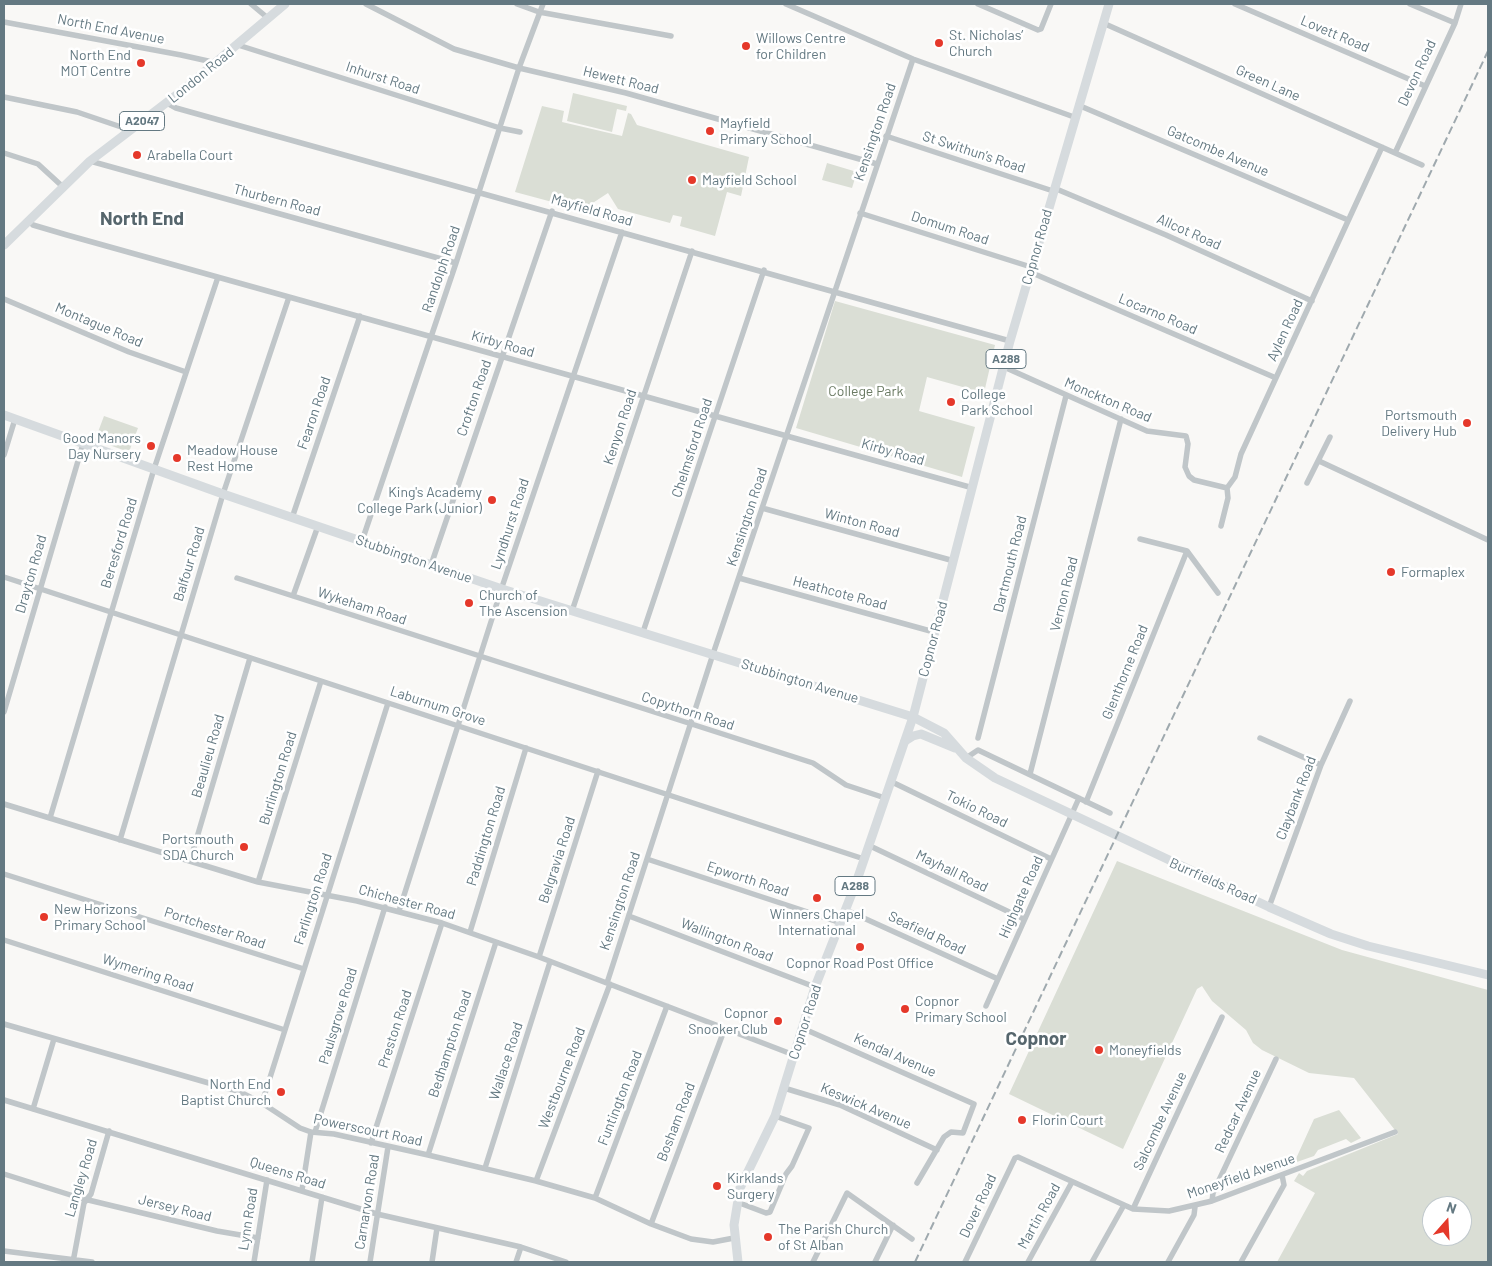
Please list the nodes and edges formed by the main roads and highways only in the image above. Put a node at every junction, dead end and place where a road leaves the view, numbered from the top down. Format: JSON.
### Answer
{"nodes":[{"id":1,"x":285,"y":4,"type":"edge"},
{"id":2,"x":1109,"y":4,"type":"edge"},
{"id":3,"x":5,"y":241,"type":"edge"},
{"id":4,"x":4,"y":415,"type":"edge"},
{"id":5,"x":913,"y":717,"type":"junction"},
{"id":6,"x":906,"y":741,"type":"junction"},
{"id":7,"x":956,"y":748,"type":"junction"},
{"id":8,"x":1488,"y":975,"type":"edge"},
{"id":9,"x":738,"y":1262,"type":"edge"}],
"edges":[{"from":1,"to":3,"type":"main road","name":"London Road","number":"A2047"},
{"from":2,"to":5,"type":"main road","name":"Copnor Road","number":"A288"},
{"from":4,"to":5,"type":"main road","name":"Stubbington Avenue"},
{"from":5,"to":6,"type":"main road","name":"Copnor Road","number":"A288"},
{"from":5,"to":7,"type":"main road","name":"Burrfields Road"},
{"from":6,"to":7,"type":"main road","name":"Burrfields Road"},
{"from":6,"to":9,"type":"main road","name":"Copnor Road","number":"A288"},
{"from":7,"to":8,"type":"main road","name":"Burrfields Road"}]}
